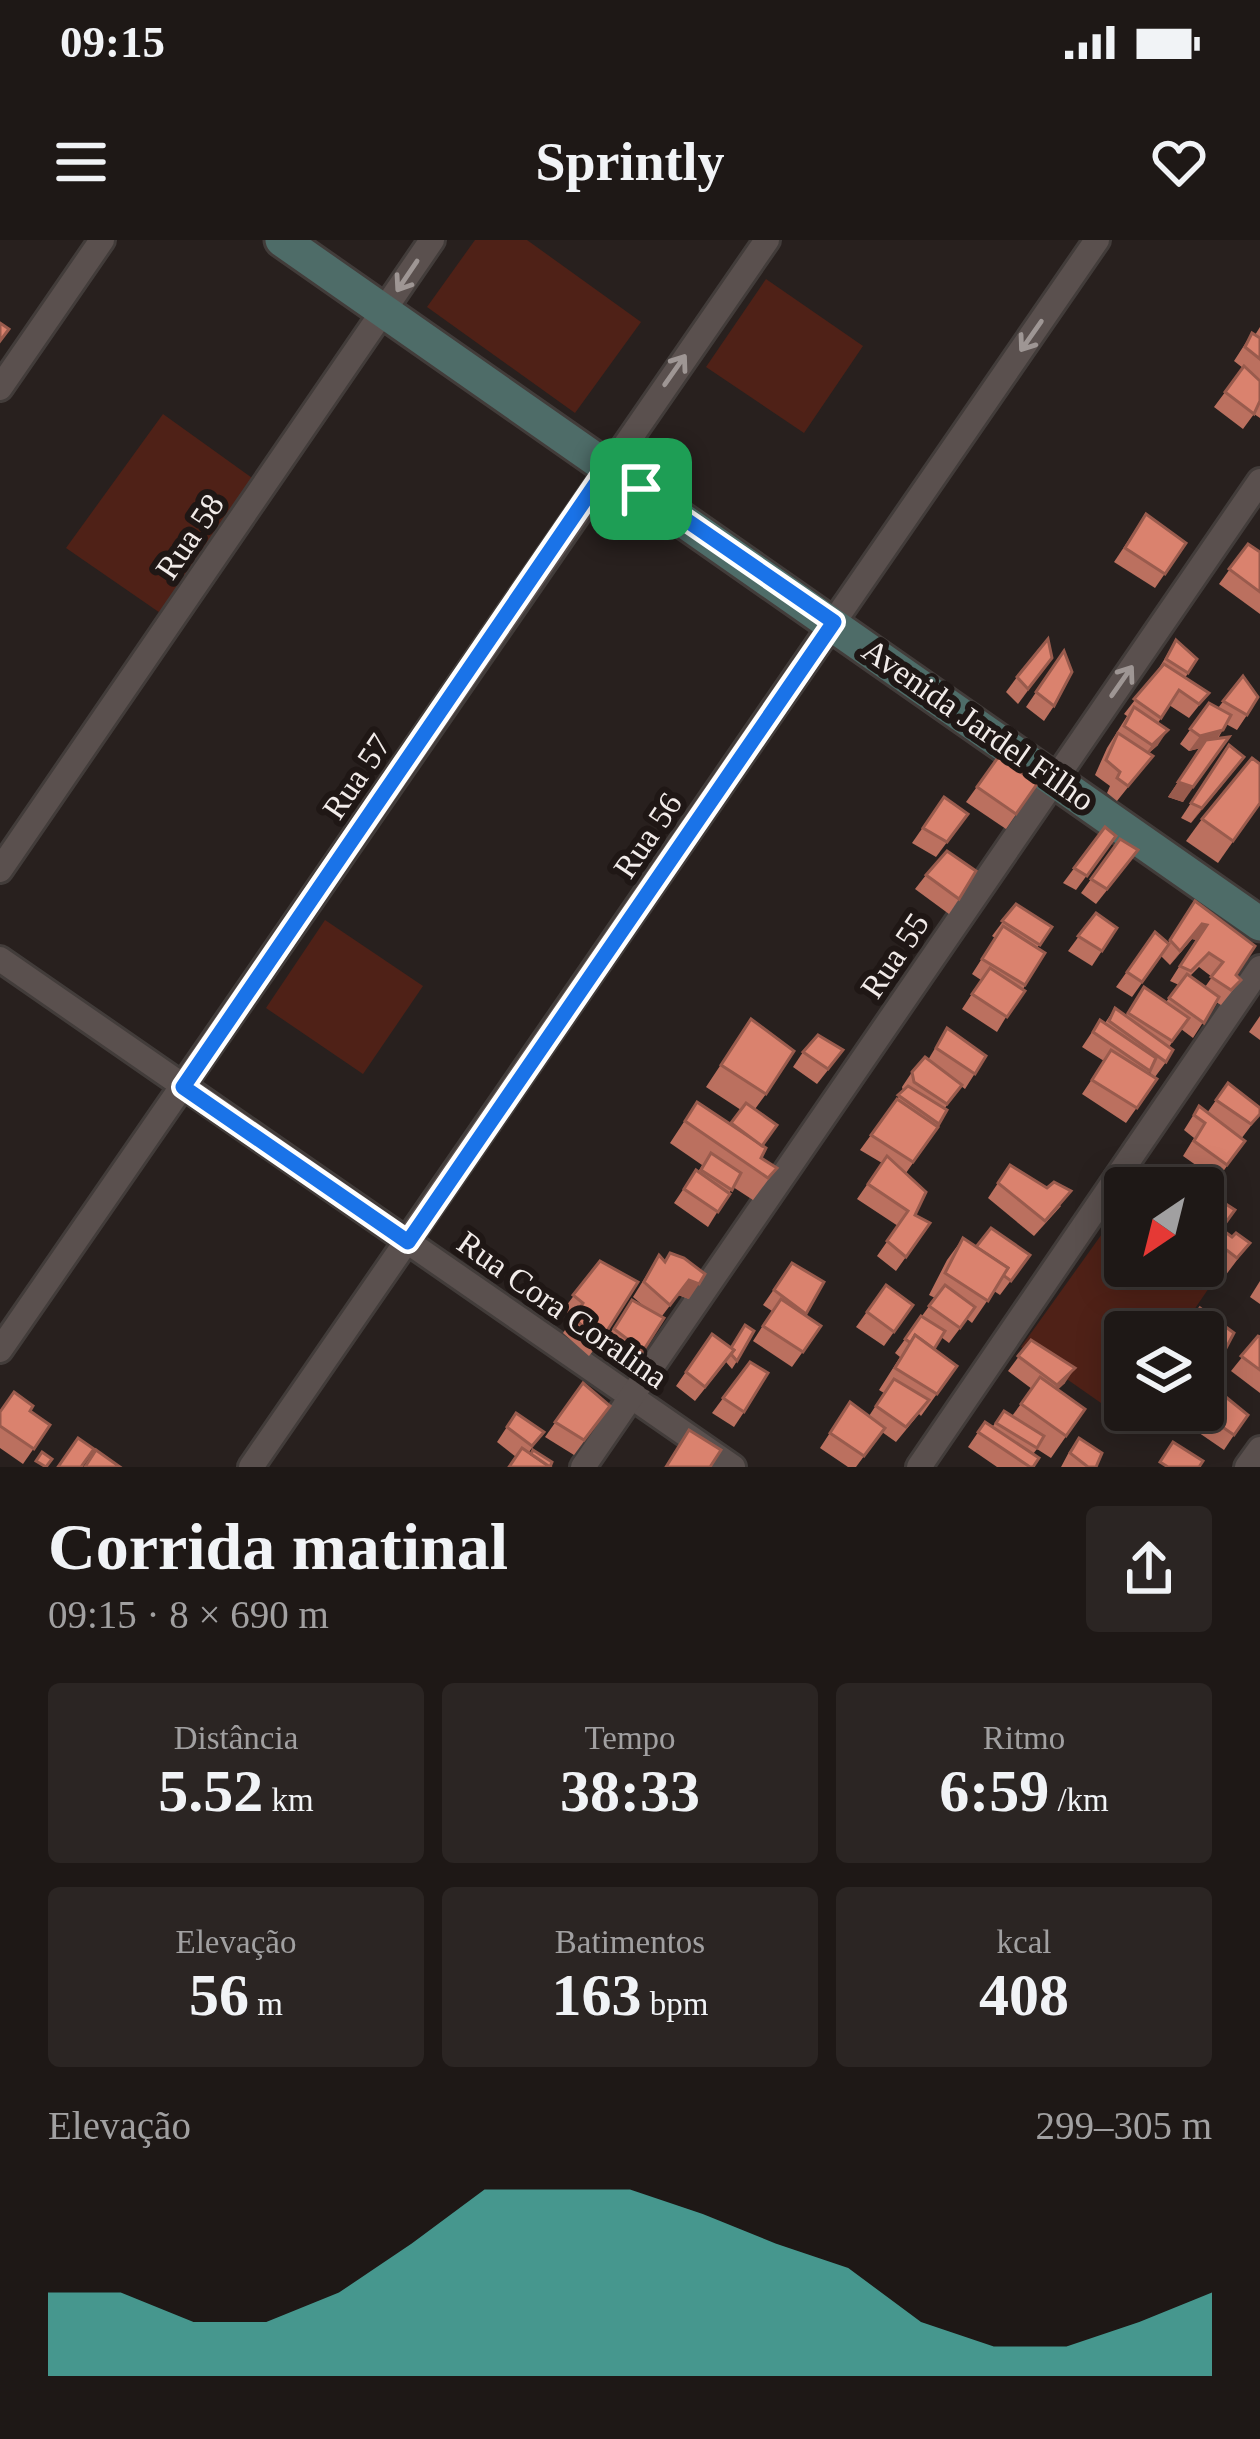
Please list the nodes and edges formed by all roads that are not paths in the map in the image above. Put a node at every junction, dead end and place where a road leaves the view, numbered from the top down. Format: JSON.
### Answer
{"nodes":[{"id":1,"x":102,"y":240,"type":"edge"},
{"id":2,"x":282,"y":240,"type":"edge"},
{"id":3,"x":432,"y":240,"type":"edge"},
{"id":4,"x":766,"y":240,"type":"edge"},
{"id":5,"x":1097,"y":240,"type":"edge"},
{"id":6,"x":383,"y":311,"type":"junction"},
{"id":7,"x":0,"y":388,"type":"edge"},
{"id":8,"x":608,"y":466,"type":"junction"},
{"id":9,"x":1260,"y":482,"type":"edge"},
{"id":10,"x":834,"y":622,"type":"junction"},
{"id":11,"x":1056,"y":778,"type":"junction"},
{"id":12,"x":0,"y":870,"type":"edge"},
{"id":13,"x":1260,"y":923,"type":"edge"},
{"id":14,"x":0,"y":959,"type":"edge"},
{"id":15,"x":1260,"y":968,"type":"edge"},
{"id":16,"x":183,"y":1087,"type":"junction"},
{"id":17,"x":408,"y":1242,"type":"junction"},
{"id":18,"x":0,"y":1350,"type":"edge"},
{"id":19,"x":632,"y":1397,"type":"junction"},
{"id":20,"x":1260,"y":1449,"type":"edge"},
{"id":21,"x":251,"y":1467,"type":"edge"},
{"id":22,"x":584,"y":1467,"type":"edge"},
{"id":23,"x":733,"y":1467,"type":"edge"},
{"id":24,"x":919,"y":1467,"type":"edge"},
{"id":25,"x":1247,"y":1467,"type":"edge"}],
"edges":[{"from":1,"to":7,"type":"street"},
{"from":2,"to":6,"type":"main road","name":"Avenida Jardel Filho"},
{"from":3,"to":6,"type":"street","name":"Rua 58","one_way":true},
{"from":8,"to":4,"type":"street","name":"Rua 57","one_way":true},
{"from":5,"to":10,"type":"street","name":"Rua 56","one_way":true},
{"from":6,"to":8,"type":"main road","name":"Avenida Jardel Filho"},
{"from":6,"to":12,"type":"street","name":"Rua 58"},
{"from":8,"to":10,"type":"main road","name":"Avenida Jardel Filho"},
{"from":8,"to":16,"type":"street","name":"Rua 57"},
{"from":11,"to":9,"type":"street","name":"Rua 55","one_way":true},
{"from":10,"to":11,"type":"main road","name":"Avenida Jardel Filho"},
{"from":10,"to":17,"type":"street","name":"Rua 56"},
{"from":11,"to":13,"type":"main road","name":"Avenida Jardel Filho"},
{"from":11,"to":19,"type":"street","name":"Rua 55"},
{"from":14,"to":16,"type":"street","name":"Rua Cora Coralina"},
{"from":15,"to":24,"type":"street"},
{"from":16,"to":17,"type":"street","name":"Rua Cora Coralina"},
{"from":16,"to":18,"type":"street","name":"Rua 57"},
{"from":17,"to":19,"type":"street","name":"Rua Cora Coralina"},
{"from":17,"to":21,"type":"street","name":"Rua 56"},
{"from":19,"to":22,"type":"street","name":"Rua 55"},
{"from":19,"to":23,"type":"street","name":"Rua Cora Coralina"},
{"from":20,"to":25,"type":"street"}]}
